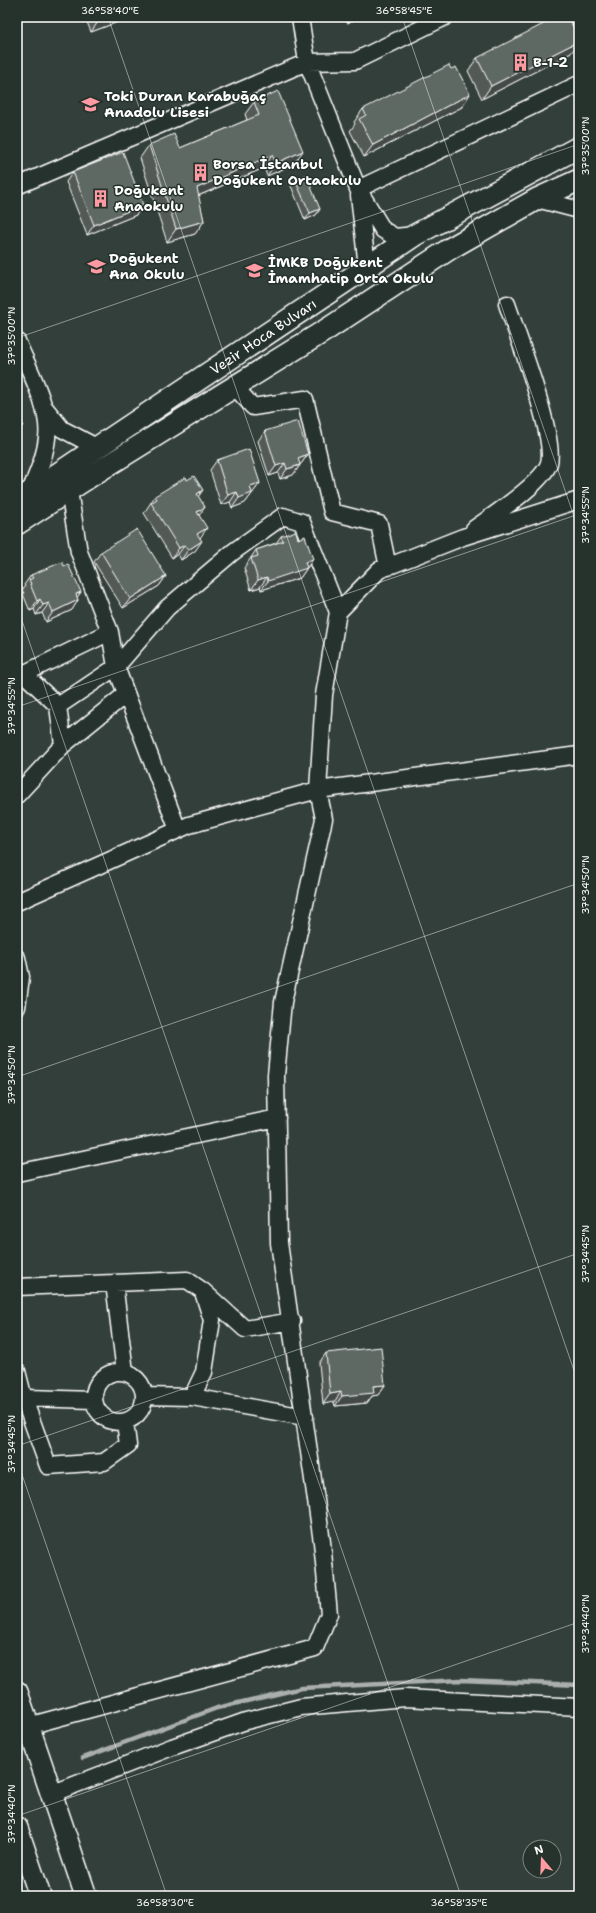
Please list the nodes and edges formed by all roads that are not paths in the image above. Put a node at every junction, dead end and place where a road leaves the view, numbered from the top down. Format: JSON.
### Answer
{"nodes":[{"id":1,"x":300,"y":17,"type":"edge"},
{"id":2,"x":445,"y":17,"type":"edge"},
{"id":3,"x":307,"y":62,"type":"junction"},
{"id":4,"x":579,"y":84,"type":"edge"},
{"id":5,"x":579,"y":147,"type":"edge"},
{"id":6,"x":579,"y":180,"type":"edge"},
{"id":7,"x":17,"y":186,"type":"edge"},
{"id":8,"x":358,"y":189,"type":"junction"},
{"id":9,"x":537,"y":199,"type":"junction"},
{"id":10,"x":579,"y":210,"type":"edge"},
{"id":11,"x":415,"y":236,"type":"junction"},
{"id":12,"x":367,"y":267,"type":"junction"},
{"id":13,"x":508,"y":304,"type":"dead end"},
{"id":14,"x":17,"y":341,"type":"edge"},
{"id":15,"x":235,"y":386,"type":"junction"},
{"id":16,"x":44,"y":408,"type":"junction"},
{"id":17,"x":98,"y":448,"type":"junction"},
{"id":18,"x":69,"y":490,"type":"junction"},
{"id":19,"x":23,"y":498,"type":"edge"},
{"id":20,"x":579,"y":500,"type":"edge"},
{"id":21,"x":17,"y":524,"type":"edge"},
{"id":22,"x":464,"y":537,"type":"junction"},
{"id":23,"x":388,"y":566,"type":"junction"},
{"id":24,"x":338,"y":612,"type":"junction"},
{"id":25,"x":110,"y":632,"type":"junction"},
{"id":26,"x":116,"y":667,"type":"junction"},
{"id":27,"x":20,"y":676,"type":"edge"},
{"id":28,"x":126,"y":694,"type":"junction"},
{"id":29,"x":58,"y":706,"type":"junction"},
{"id":30,"x":63,"y":745,"type":"junction"},
{"id":31,"x":579,"y":755,"type":"edge"},
{"id":32,"x":318,"y":790,"type":"junction"},
{"id":33,"x":17,"y":795,"type":"edge"},
{"id":34,"x":178,"y":830,"type":"junction"},
{"id":35,"x":17,"y":902,"type":"edge"},
{"id":36,"x":17,"y":958,"type":"edge"},
{"id":37,"x":17,"y":1007,"type":"edge"},
{"id":38,"x":277,"y":1118,"type":"junction"},
{"id":39,"x":17,"y":1173,"type":"edge"},
{"id":40,"x":114,"y":1283,"type":"junction"},
{"id":41,"x":17,"y":1287,"type":"edge"},
{"id":42,"x":203,"y":1291,"type":"junction"},
{"id":43,"x":292,"y":1321,"type":"junction"},
{"id":44,"x":17,"y":1371,"type":"edge"},
{"id":45,"x":125,"y":1372,"type":"junction"},
{"id":46,"x":144,"y":1396,"type":"junction"},
{"id":47,"x":192,"y":1396,"type":"junction"},
{"id":48,"x":20,"y":1400,"type":"edge"},
{"id":49,"x":93,"y":1400,"type":"junction"},
{"id":50,"x":305,"y":1417,"type":"junction"},
{"id":51,"x":125,"y":1422,"type":"junction"},
{"id":52,"x":17,"y":1692,"type":"edge"},
{"id":53,"x":579,"y":1707,"type":"edge"},
{"id":54,"x":28,"y":1726,"type":"junction"},
{"id":55,"x":51,"y":1794,"type":"junction"},
{"id":56,"x":17,"y":1828,"type":"edge"},
{"id":57,"x":40,"y":1896,"type":"edge"},
{"id":58,"x":86,"y":1896,"type":"edge"}],
"edges":[{"from":1,"to":3,"type":"street"},
{"from":2,"to":3,"type":"street"},
{"from":3,"to":7,"type":"street"},
{"from":3,"to":8,"type":"street"},
{"from":4,"to":8,"type":"street"},
{"from":5,"to":11,"type":"main road","name":"Vezir Hoca Bulvarı"},
{"from":6,"to":9,"type":"main road","name":"Vezir Hoca Bulvarı"},
{"from":8,"to":11,"type":"street"},
{"from":8,"to":12,"type":"street"},
{"from":9,"to":10,"type":"street"},
{"from":9,"to":15,"type":"main road","name":"Vezir Hoca Bulvarı"},
{"from":11,"to":12,"type":"main road","name":"Vezir Hoca Bulvarı"},
{"from":12,"to":17,"type":"main road","name":"Vezir Hoca Bulvarı"},
{"from":13,"to":22,"type":"street"},
{"from":14,"to":16,"type":"street"},
{"from":15,"to":18,"type":"main road","name":"Vezir Hoca Bulvarı"},
{"from":15,"to":23,"type":"street"},
{"from":16,"to":17,"type":"street"},
{"from":16,"to":19,"type":"street"},
{"from":17,"to":19,"type":"main road","name":"Vezir Hoca Bulvarı"},
{"from":18,"to":21,"type":"main road","name":"Vezir Hoca Bulvarı"},
{"from":18,"to":25,"type":"street"},
{"from":20,"to":22,"type":"street"},
{"from":22,"to":23,"type":"street"},
{"from":23,"to":24,"type":"street"},
{"from":24,"to":26,"type":"street"},
{"from":24,"to":32,"type":"street"},
{"from":25,"to":26,"type":"street"},
{"from":25,"to":27,"type":"street"},
{"from":26,"to":28,"type":"street"},
{"from":26,"to":29,"type":"street"},
{"from":27,"to":29,"type":"street"},
{"from":28,"to":30,"type":"street"},
{"from":28,"to":34,"type":"street"},
{"from":29,"to":30,"type":"street"},
{"from":30,"to":33,"type":"street"},
{"from":31,"to":32,"type":"street"},
{"from":32,"to":34,"type":"street"},
{"from":32,"to":38,"type":"street"},
{"from":34,"to":35,"type":"street"},
{"from":36,"to":37,"type":"street"},
{"from":38,"to":39,"type":"street"},
{"from":38,"to":43,"type":"street"},
{"from":40,"to":41,"type":"street"},
{"from":40,"to":42,"type":"street"},
{"from":40,"to":45,"type":"street"},
{"from":42,"to":43,"type":"street"},
{"from":42,"to":47,"type":"street"},
{"from":43,"to":50,"type":"street"},
{"from":44,"to":48,"type":"street"},
{"from":45,"to":46,"type":"street"},
{"from":45,"to":49,"type":"street"},
{"from":46,"to":47,"type":"street"},
{"from":46,"to":51,"type":"street"},
{"from":47,"to":50,"type":"street"},
{"from":48,"to":49,"type":"street"},
{"from":48,"to":51,"type":"street"},
{"from":49,"to":51,"type":"street"},
{"from":50,"to":54,"type":"street"},
{"from":52,"to":54,"type":"main road"},
{"from":53,"to":55,"type":"street"},
{"from":54,"to":55,"type":"main road"},
{"from":55,"to":58,"type":"main road"},
{"from":56,"to":57,"type":"main road"}]}
